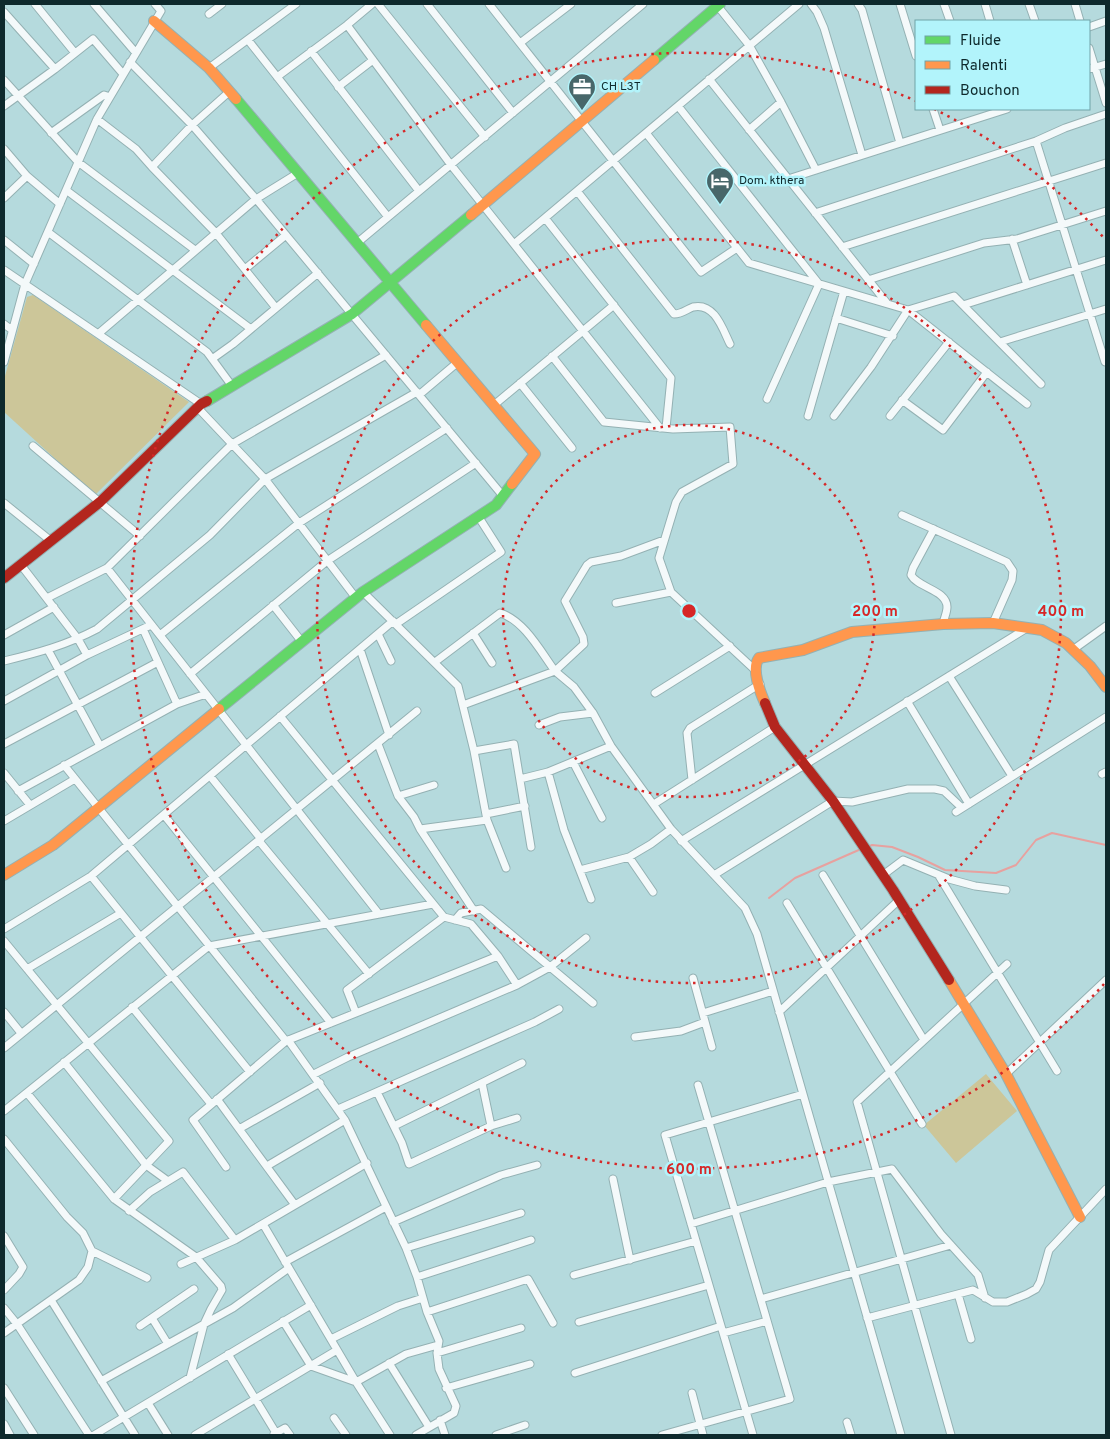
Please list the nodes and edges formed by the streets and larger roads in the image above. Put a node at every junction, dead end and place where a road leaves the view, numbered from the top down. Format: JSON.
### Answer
{"nodes":[{"id":1,"x":34,"y":4,"type":"edge"},
{"id":2,"x":94,"y":4,"type":"edge"},
{"id":3,"x":155,"y":4,"type":"edge"},
{"id":4,"x":222,"y":4,"type":"edge"},
{"id":5,"x":296,"y":4,"type":"edge"},
{"id":6,"x":372,"y":4,"type":"edge"},
{"id":7,"x":378,"y":4,"type":"edge"},
{"id":8,"x":427,"y":4,"type":"edge"},
{"id":9,"x":501,"y":4,"type":"edge"},
{"id":10,"x":571,"y":4,"type":"edge"},
{"id":11,"x":643,"y":4,"type":"edge"},
{"id":12,"x":718,"y":4,"type":"edge"},
{"id":13,"x":799,"y":4,"type":"edge"},
{"id":14,"x":810,"y":4,"type":"edge"},
{"id":15,"x":858,"y":4,"type":"edge"},
{"id":16,"x":900,"y":4,"type":"edge"},
{"id":17,"x":944,"y":4,"type":"edge"},
{"id":18,"x":985,"y":4,"type":"edge"},
{"id":19,"x":1029,"y":4,"type":"edge"},
{"id":20,"x":1074,"y":4,"type":"edge"},
{"id":21,"x":491,"y":7,"type":"edge"},
{"id":22,"x":4,"y":12,"type":"edge"},
{"id":23,"x":209,"y":14,"type":"dead end"},
{"id":24,"x":950,"y":20,"type":"edge"},
{"id":25,"x":990,"y":20,"type":"edge"},
{"id":26,"x":1034,"y":20,"type":"edge"},
{"id":27,"x":1080,"y":20,"type":"edge"},
{"id":28,"x":154,"y":21,"type":"junction"},
{"id":29,"x":1106,"y":21,"type":"edge"},
{"id":30,"x":347,"y":25,"type":"junction"},
{"id":31,"x":1090,"y":27,"type":"edge"},
{"id":32,"x":248,"y":40,"type":"junction"},
{"id":33,"x":520,"y":42,"type":"junction"},
{"id":34,"x":749,"y":45,"type":"junction"},
{"id":35,"x":311,"y":51,"type":"junction"},
{"id":36,"x":76,"y":53,"type":"junction"},
{"id":37,"x":136,"y":53,"type":"junction"},
{"id":38,"x":915,"y":53,"type":"edge"},
{"id":39,"x":1090,"y":55,"type":"edge"},
{"id":40,"x":373,"y":60,"type":"junction"},
{"id":41,"x":130,"y":62,"type":"junction"},
{"id":42,"x":1106,"y":64,"type":"edge"},
{"id":43,"x":208,"y":68,"type":"junction"},
{"id":44,"x":1092,"y":68,"type":"edge"},
{"id":45,"x":55,"y":69,"type":"junction"},
{"id":46,"x":123,"y":74,"type":"junction"},
{"id":47,"x":277,"y":77,"type":"junction"},
{"id":48,"x":4,"y":80,"type":"edge"},
{"id":49,"x":709,"y":80,"type":"junction"},
{"id":50,"x":550,"y":82,"type":"junction"},
{"id":51,"x":338,"y":87,"type":"junction"},
{"id":52,"x":229,"y":92,"type":"junction"},
{"id":53,"x":18,"y":96,"type":"junction"},
{"id":54,"x":110,"y":97,"type":"junction"},
{"id":55,"x":781,"y":102,"type":"junction"},
{"id":56,"x":1106,"y":103,"type":"edge"},
{"id":57,"x":4,"y":106,"type":"edge"},
{"id":58,"x":678,"y":106,"type":"junction"},
{"id":59,"x":933,"y":110,"type":"edge"},
{"id":60,"x":1004,"y":110,"type":"edge"},
{"id":61,"x":513,"y":113,"type":"junction"},
{"id":62,"x":1106,"y":114,"type":"edge"},
{"id":63,"x":97,"y":119,"type":"junction"},
{"id":64,"x":582,"y":121,"type":"junction"},
{"id":65,"x":192,"y":125,"type":"junction"},
{"id":66,"x":749,"y":130,"type":"junction"},
{"id":67,"x":940,"y":130,"type":"junction"},
{"id":68,"x":51,"y":133,"type":"junction"},
{"id":69,"x":646,"y":133,"type":"junction"},
{"id":70,"x":485,"y":136,"type":"junction"},
{"id":71,"x":1036,"y":141,"type":"junction"},
{"id":72,"x":900,"y":143,"type":"junction"},
{"id":73,"x":4,"y":149,"type":"edge"},
{"id":74,"x":862,"y":155,"type":"junction"},
{"id":75,"x":613,"y":160,"type":"junction"},
{"id":76,"x":78,"y":162,"type":"junction"},
{"id":77,"x":1106,"y":163,"type":"edge"},
{"id":78,"x":451,"y":165,"type":"junction"},
{"id":79,"x":152,"y":168,"type":"junction"},
{"id":80,"x":816,"y":170,"type":"junction"},
{"id":81,"x":298,"y":173,"type":"junction"},
{"id":82,"x":27,"y":176,"type":"junction"},
{"id":83,"x":788,"y":179,"type":"junction"},
{"id":84,"x":1049,"y":182,"type":"junction"},
{"id":85,"x":66,"y":190,"type":"junction"},
{"id":86,"x":420,"y":191,"type":"junction"},
{"id":87,"x":577,"y":191,"type":"junction"},
{"id":88,"x":4,"y":198,"type":"edge"},
{"id":89,"x":256,"y":199,"type":"junction"},
{"id":90,"x":60,"y":204,"type":"junction"},
{"id":91,"x":483,"y":205,"type":"junction"},
{"id":92,"x":1106,"y":211,"type":"edge"},
{"id":93,"x":815,"y":213,"type":"junction"},
{"id":94,"x":388,"y":217,"type":"junction"},
{"id":95,"x":545,"y":218,"type":"junction"},
{"id":96,"x":1062,"y":225,"type":"junction"},
{"id":97,"x":48,"y":232,"type":"junction"},
{"id":98,"x":216,"y":232,"type":"junction"},
{"id":99,"x":286,"y":235,"type":"junction"},
{"id":100,"x":1012,"y":239,"type":"junction"},
{"id":101,"x":4,"y":240,"type":"edge"},
{"id":102,"x":357,"y":243,"type":"junction"},
{"id":103,"x":514,"y":244,"type":"junction"},
{"id":104,"x":842,"y":247,"type":"junction"},
{"id":105,"x":737,"y":248,"type":"junction"},
{"id":106,"x":195,"y":250,"type":"junction"},
{"id":107,"x":1106,"y":260,"type":"edge"},
{"id":108,"x":34,"y":264,"type":"junction"},
{"id":109,"x":173,"y":269,"type":"junction"},
{"id":110,"x":245,"y":269,"type":"junction"},
{"id":111,"x":4,"y":270,"type":"edge"},
{"id":112,"x":1076,"y":270,"type":"junction"},
{"id":113,"x":318,"y":273,"type":"junction"},
{"id":114,"x":868,"y":280,"type":"junction"},
{"id":115,"x":391,"y":283,"type":"junction"},
{"id":116,"x":25,"y":284,"type":"junction"},
{"id":117,"x":819,"y":284,"type":"junction"},
{"id":118,"x":1027,"y":285,"type":"junction"},
{"id":119,"x":844,"y":291,"type":"junction"},
{"id":120,"x":138,"y":300,"type":"junction"},
{"id":121,"x":886,"y":303,"type":"junction"},
{"id":122,"x":614,"y":305,"type":"junction"},
{"id":123,"x":963,"y":305,"type":"junction"},
{"id":124,"x":276,"y":308,"type":"junction"},
{"id":125,"x":1106,"y":309,"type":"edge"},
{"id":126,"x":908,"y":310,"type":"junction"},
{"id":127,"x":352,"y":314,"type":"junction"},
{"id":128,"x":1090,"y":314,"type":"junction"},
{"id":129,"x":836,"y":318,"type":"junction"},
{"id":130,"x":4,"y":324,"type":"edge"},
{"id":131,"x":251,"y":329,"type":"junction"},
{"id":132,"x":12,"y":330,"type":"junction"},
{"id":133,"x":583,"y":331,"type":"junction"},
{"id":134,"x":98,"y":334,"type":"junction"},
{"id":135,"x":893,"y":336,"type":"junction"},
{"id":136,"x":949,"y":342,"type":"junction"},
{"id":137,"x":1000,"y":342,"type":"junction"},
{"id":138,"x":730,"y":344,"type":"dead end"},
{"id":139,"x":386,"y":355,"type":"junction"},
{"id":140,"x":552,"y":356,"type":"junction"},
{"id":141,"x":212,"y":359,"type":"junction"},
{"id":142,"x":4,"y":362,"type":"edge"},
{"id":143,"x":458,"y":362,"type":"junction"},
{"id":144,"x":1106,"y":362,"type":"edge"},
{"id":145,"x":987,"y":372,"type":"junction"},
{"id":146,"x":520,"y":383,"type":"junction"},
{"id":147,"x":1041,"y":384,"type":"dead end"},
{"id":148,"x":232,"y":386,"type":"junction"},
{"id":149,"x":418,"y":393,"type":"junction"},
{"id":150,"x":767,"y":399,"type":"dead end"},
{"id":151,"x":902,"y":400,"type":"junction"},
{"id":152,"x":1027,"y":404,"type":"dead end"},
{"id":153,"x":494,"y":405,"type":"junction"},
{"id":154,"x":200,"y":406,"type":"junction"},
{"id":155,"x":808,"y":416,"type":"dead end"},
{"id":156,"x":834,"y":416,"type":"dead end"},
{"id":157,"x":890,"y":416,"type":"dead end"},
{"id":158,"x":447,"y":428,"type":"junction"},
{"id":159,"x":663,"y":428,"type":"junction"},
{"id":160,"x":232,"y":444,"type":"junction"},
{"id":161,"x":33,"y":446,"type":"dead end"},
{"id":162,"x":572,"y":448,"type":"dead end"},
{"id":163,"x":476,"y":463,"type":"junction"},
{"id":164,"x":265,"y":479,"type":"junction"},
{"id":165,"x":503,"y":496,"type":"junction"},
{"id":166,"x":100,"y":502,"type":"junction"},
{"id":167,"x":4,"y":503,"type":"edge"},
{"id":168,"x":902,"y":515,"type":"dead end"},
{"id":169,"x":478,"y":516,"type":"junction"},
{"id":170,"x":299,"y":523,"type":"junction"},
{"id":171,"x":934,"y":529,"type":"junction"},
{"id":172,"x":140,"y":536,"type":"junction"},
{"id":173,"x":664,"y":540,"type":"junction"},
{"id":174,"x":51,"y":541,"type":"junction"},
{"id":175,"x":328,"y":561,"type":"junction"},
{"id":176,"x":21,"y":565,"type":"junction"},
{"id":177,"x":107,"y":568,"type":"junction"},
{"id":178,"x":4,"y":578,"type":"edge"},
{"id":179,"x":671,"y":592,"type":"junction"},
{"id":180,"x":359,"y":595,"type":"junction"},
{"id":181,"x":47,"y":598,"type":"junction"},
{"id":182,"x":132,"y":600,"type":"junction"},
{"id":183,"x":616,"y":603,"type":"dead end"},
{"id":184,"x":273,"y":605,"type":"junction"},
{"id":185,"x":54,"y":607,"type":"junction"},
{"id":186,"x":394,"y":623,"type":"junction"},
{"id":187,"x":993,"y":623,"type":"junction"},
{"id":188,"x":943,"y":624,"type":"junction"},
{"id":189,"x":151,"y":625,"type":"junction"},
{"id":190,"x":1106,"y":626,"type":"edge"},
{"id":191,"x":1027,"y":628,"type":"junction"},
{"id":192,"x":143,"y":629,"type":"junction"},
{"id":193,"x":474,"y":633,"type":"junction"},
{"id":194,"x":378,"y":634,"type":"junction"},
{"id":195,"x":160,"y":635,"type":"junction"},
{"id":196,"x":4,"y":636,"type":"edge"},
{"id":197,"x":78,"y":639,"type":"junction"},
{"id":198,"x":302,"y":642,"type":"junction"},
{"id":199,"x":730,"y":646,"type":"junction"},
{"id":200,"x":360,"y":648,"type":"junction"},
{"id":201,"x":1074,"y":649,"type":"junction"},
{"id":202,"x":48,"y":650,"type":"junction"},
{"id":203,"x":87,"y":655,"type":"junction"},
{"id":204,"x":4,"y":661,"type":"edge"},
{"id":205,"x":391,"y":661,"type":"dead end"},
{"id":206,"x":158,"y":662,"type":"junction"},
{"id":207,"x":435,"y":662,"type":"junction"},
{"id":208,"x":492,"y":663,"type":"dead end"},
{"id":209,"x":59,"y":670,"type":"junction"},
{"id":210,"x":555,"y":671,"type":"junction"},
{"id":211,"x":756,"y":671,"type":"junction"},
{"id":212,"x":190,"y":674,"type":"junction"},
{"id":213,"x":949,"y":676,"type":"junction"},
{"id":214,"x":760,"y":684,"type":"junction"},
{"id":215,"x":1106,"y":686,"type":"edge"},
{"id":216,"x":655,"y":693,"type":"dead end"},
{"id":217,"x":206,"y":694,"type":"junction"},
{"id":218,"x":4,"y":701,"type":"edge"},
{"id":219,"x":907,"y":701,"type":"junction"},
{"id":220,"x":177,"y":704,"type":"junction"},
{"id":221,"x":78,"y":705,"type":"junction"},
{"id":222,"x":463,"y":705,"type":"junction"},
{"id":223,"x":218,"y":710,"type":"junction"},
{"id":224,"x":418,"y":712,"type":"dead end"},
{"id":225,"x":593,"y":713,"type":"junction"},
{"id":226,"x":280,"y":716,"type":"junction"},
{"id":227,"x":1106,"y":716,"type":"edge"},
{"id":228,"x":539,"y":725,"type":"dead end"},
{"id":229,"x":775,"y":727,"type":"junction"},
{"id":230,"x":389,"y":735,"type":"junction"},
{"id":231,"x":4,"y":744,"type":"edge"},
{"id":232,"x":378,"y":744,"type":"junction"},
{"id":233,"x":246,"y":745,"type":"junction"},
{"id":234,"x":100,"y":746,"type":"junction"},
{"id":235,"x":611,"y":746,"type":"junction"},
{"id":236,"x":474,"y":751,"type":"junction"},
{"id":237,"x":573,"y":762,"type":"junction"},
{"id":238,"x":804,"y":764,"type":"junction"},
{"id":239,"x":64,"y":766,"type":"junction"},
{"id":240,"x":548,"y":772,"type":"junction"},
{"id":241,"x":4,"y":773,"type":"edge"},
{"id":242,"x":210,"y":776,"type":"junction"},
{"id":243,"x":1012,"y":776,"type":"junction"},
{"id":244,"x":75,"y":779,"type":"junction"},
{"id":245,"x":520,"y":779,"type":"junction"},
{"id":246,"x":333,"y":780,"type":"junction"},
{"id":247,"x":692,"y":780,"type":"junction"},
{"id":248,"x":434,"y":785,"type":"dead end"},
{"id":249,"x":18,"y":791,"type":"junction"},
{"id":250,"x":398,"y":796,"type":"junction"},
{"id":251,"x":832,"y":801,"type":"junction"},
{"id":252,"x":654,"y":804,"type":"junction"},
{"id":253,"x":30,"y":805,"type":"junction"},
{"id":254,"x":524,"y":806,"type":"junction"},
{"id":255,"x":98,"y":808,"type":"junction"},
{"id":256,"x":963,"y":808,"type":"junction"},
{"id":257,"x":297,"y":810,"type":"junction"},
{"id":258,"x":164,"y":815,"type":"junction"},
{"id":259,"x":486,"y":817,"type":"junction"},
{"id":260,"x":602,"y":818,"type":"dead end"},
{"id":261,"x":4,"y":821,"type":"edge"},
{"id":262,"x":420,"y":829,"type":"junction"},
{"id":263,"x":671,"y":829,"type":"junction"},
{"id":264,"x":260,"y":840,"type":"junction"},
{"id":265,"x":681,"y":841,"type":"junction"},
{"id":266,"x":128,"y":845,"type":"junction"},
{"id":267,"x":531,"y":847,"type":"dead end"},
{"id":268,"x":629,"y":857,"type":"junction"},
{"id":269,"x":506,"y":868,"type":"dead end"},
{"id":270,"x":580,"y":870,"type":"junction"},
{"id":271,"x":4,"y":875,"type":"edge"},
{"id":272,"x":714,"y":875,"type":"junction"},
{"id":273,"x":823,"y":875,"type":"dead end"},
{"id":274,"x":883,"y":875,"type":"junction"},
{"id":275,"x":91,"y":876,"type":"junction"},
{"id":276,"x":939,"y":876,"type":"junction"},
{"id":277,"x":214,"y":878,"type":"junction"},
{"id":278,"x":1006,"y":890,"type":"dead end"},
{"id":279,"x":653,"y":892,"type":"dead end"},
{"id":280,"x":591,"y":899,"type":"dead end"},
{"id":281,"x":899,"y":900,"type":"junction"},
{"id":282,"x":788,"y":903,"type":"dead end"},
{"id":283,"x":433,"y":904,"type":"junction"},
{"id":284,"x":178,"y":907,"type":"junction"},
{"id":285,"x":474,"y":911,"type":"junction"},
{"id":286,"x":120,"y":913,"type":"junction"},
{"id":287,"x":379,"y":914,"type":"junction"},
{"id":288,"x":444,"y":917,"type":"junction"},
{"id":289,"x":456,"y":920,"type":"junction"},
{"id":290,"x":327,"y":924,"type":"junction"},
{"id":291,"x":4,"y":929,"type":"edge"},
{"id":292,"x":261,"y":936,"type":"junction"},
{"id":293,"x":860,"y":936,"type":"junction"},
{"id":294,"x":141,"y":938,"type":"junction"},
{"id":295,"x":586,"y":938,"type":"dead end"},
{"id":296,"x":4,"y":941,"type":"edge"},
{"id":297,"x":209,"y":946,"type":"junction"},
{"id":298,"x":498,"y":956,"type":"junction"},
{"id":299,"x":1007,"y":964,"type":"dead end"},
{"id":300,"x":550,"y":967,"type":"junction"},
{"id":301,"x":827,"y":968,"type":"junction"},
{"id":302,"x":27,"y":969,"type":"junction"},
{"id":303,"x":998,"y":973,"type":"junction"},
{"id":304,"x":369,"y":974,"type":"junction"},
{"id":305,"x":172,"y":976,"type":"junction"},
{"id":306,"x":693,"y":978,"type":"dead end"},
{"id":307,"x":1106,"y":980,"type":"edge"},
{"id":308,"x":517,"y":985,"type":"junction"},
{"id":309,"x":773,"y":991,"type":"junction"},
{"id":310,"x":593,"y":1003,"type":"dead end"},
{"id":311,"x":56,"y":1004,"type":"junction"},
{"id":312,"x":963,"y":1004,"type":"junction"},
{"id":313,"x":132,"y":1008,"type":"junction"},
{"id":314,"x":559,"y":1009,"type":"dead end"},
{"id":315,"x":4,"y":1012,"type":"edge"},
{"id":316,"x":779,"y":1012,"type":"junction"},
{"id":317,"x":356,"y":1013,"type":"junction"},
{"id":318,"x":702,"y":1013,"type":"junction"},
{"id":319,"x":705,"y":1022,"type":"junction"},
{"id":320,"x":331,"y":1023,"type":"junction"},
{"id":321,"x":21,"y":1033,"type":"junction"},
{"id":322,"x":636,"y":1037,"type":"dead end"},
{"id":323,"x":924,"y":1040,"type":"junction"},
{"id":324,"x":287,"y":1041,"type":"junction"},
{"id":325,"x":88,"y":1043,"type":"junction"},
{"id":326,"x":1040,"y":1043,"type":"junction"},
{"id":327,"x":712,"y":1047,"type":"dead end"},
{"id":328,"x":4,"y":1048,"type":"edge"},
{"id":329,"x":64,"y":1062,"type":"junction"},
{"id":330,"x":522,"y":1063,"type":"dead end"},
{"id":331,"x":1057,"y":1071,"type":"dead end"},
{"id":332,"x":250,"y":1072,"type":"junction"},
{"id":333,"x":890,"y":1072,"type":"junction"},
{"id":334,"x":314,"y":1074,"type":"junction"},
{"id":335,"x":1006,"y":1074,"type":"junction"},
{"id":336,"x":320,"y":1083,"type":"junction"},
{"id":337,"x":482,"y":1083,"type":"junction"},
{"id":338,"x":698,"y":1085,"type":"dead end"},
{"id":339,"x":27,"y":1092,"type":"junction"},
{"id":340,"x":377,"y":1092,"type":"junction"},
{"id":341,"x":803,"y":1094,"type":"junction"},
{"id":342,"x":214,"y":1102,"type":"junction"},
{"id":343,"x":338,"y":1109,"type":"junction"},
{"id":344,"x":4,"y":1111,"type":"edge"},
{"id":345,"x":518,"y":1118,"type":"dead end"},
{"id":346,"x":345,"y":1120,"type":"junction"},
{"id":347,"x":709,"y":1122,"type":"junction"},
{"id":348,"x":922,"y":1124,"type":"dead end"},
{"id":349,"x":394,"y":1126,"type":"junction"},
{"id":350,"x":491,"y":1126,"type":"junction"},
{"id":351,"x":239,"y":1129,"type":"junction"},
{"id":352,"x":4,"y":1140,"type":"edge"},
{"id":353,"x":367,"y":1163,"type":"junction"},
{"id":354,"x":146,"y":1165,"type":"junction"},
{"id":355,"x":537,"y":1165,"type":"dead end"},
{"id":356,"x":266,"y":1166,"type":"junction"},
{"id":357,"x":226,"y":1167,"type":"dead end"},
{"id":358,"x":877,"y":1172,"type":"junction"},
{"id":359,"x":613,"y":1180,"type":"dead end"},
{"id":360,"x":168,"y":1181,"type":"junction"},
{"id":361,"x":828,"y":1182,"type":"junction"},
{"id":362,"x":1106,"y":1189,"type":"edge"},
{"id":363,"x":114,"y":1199,"type":"junction"},
{"id":364,"x":295,"y":1205,"type":"junction"},
{"id":365,"x":386,"y":1207,"type":"junction"},
{"id":366,"x":735,"y":1210,"type":"junction"},
{"id":367,"x":130,"y":1211,"type":"junction"},
{"id":368,"x":521,"y":1213,"type":"dead end"},
{"id":369,"x":1080,"y":1217,"type":"junction"},
{"id":370,"x":393,"y":1222,"type":"junction"},
{"id":371,"x":263,"y":1224,"type":"junction"},
{"id":372,"x":691,"y":1224,"type":"junction"},
{"id":373,"x":4,"y":1236,"type":"edge"},
{"id":374,"x":234,"y":1240,"type":"junction"},
{"id":375,"x":531,"y":1240,"type":"dead end"},
{"id":376,"x":696,"y":1242,"type":"junction"},
{"id":377,"x":951,"y":1245,"type":"junction"},
{"id":378,"x":406,"y":1248,"type":"junction"},
{"id":379,"x":92,"y":1252,"type":"junction"},
{"id":380,"x":196,"y":1257,"type":"junction"},
{"id":381,"x":901,"y":1259,"type":"junction"},
{"id":382,"x":630,"y":1260,"type":"junction"},
{"id":383,"x":182,"y":1264,"type":"dead end"},
{"id":384,"x":287,"y":1265,"type":"junction"},
{"id":385,"x":854,"y":1273,"type":"junction"},
{"id":386,"x":574,"y":1275,"type":"dead end"},
{"id":387,"x":417,"y":1277,"type":"junction"},
{"id":388,"x":147,"y":1278,"type":"dead end"},
{"id":389,"x":709,"y":1285,"type":"junction"},
{"id":390,"x":194,"y":1289,"type":"dead end"},
{"id":391,"x":4,"y":1290,"type":"edge"},
{"id":392,"x":958,"y":1294,"type":"junction"},
{"id":393,"x":423,"y":1298,"type":"junction"},
{"id":394,"x":985,"y":1298,"type":"junction"},
{"id":395,"x":761,"y":1299,"type":"junction"},
{"id":396,"x":51,"y":1300,"type":"junction"},
{"id":397,"x":310,"y":1305,"type":"junction"},
{"id":398,"x":914,"y":1306,"type":"junction"},
{"id":399,"x":4,"y":1308,"type":"edge"},
{"id":400,"x":427,"y":1312,"type":"junction"},
{"id":401,"x":152,"y":1318,"type":"junction"},
{"id":402,"x":867,"y":1318,"type":"junction"},
{"id":403,"x":283,"y":1321,"type":"junction"},
{"id":404,"x":767,"y":1321,"type":"junction"},
{"id":405,"x":553,"y":1322,"type":"dead end"},
{"id":406,"x":579,"y":1322,"type":"dead end"},
{"id":407,"x":17,"y":1324,"type":"junction"},
{"id":408,"x":204,"y":1324,"type":"junction"},
{"id":409,"x":140,"y":1326,"type":"dead end"},
{"id":410,"x":721,"y":1326,"type":"junction"},
{"id":411,"x":522,"y":1328,"type":"dead end"},
{"id":412,"x":4,"y":1333,"type":"edge"},
{"id":413,"x":723,"y":1333,"type":"junction"},
{"id":414,"x":971,"y":1339,"type":"dead end"},
{"id":415,"x":331,"y":1340,"type":"junction"},
{"id":416,"x":168,"y":1344,"type":"junction"},
{"id":417,"x":438,"y":1349,"type":"junction"},
{"id":418,"x":337,"y":1350,"type":"junction"},
{"id":419,"x":228,"y":1354,"type":"junction"},
{"id":420,"x":389,"y":1363,"type":"junction"},
{"id":421,"x":530,"y":1364,"type":"dead end"},
{"id":422,"x":311,"y":1366,"type":"junction"},
{"id":423,"x":575,"y":1373,"type":"dead end"},
{"id":424,"x":190,"y":1378,"type":"junction"},
{"id":425,"x":101,"y":1381,"type":"junction"},
{"id":426,"x":356,"y":1382,"type":"junction"},
{"id":427,"x":4,"y":1388,"type":"edge"},
{"id":428,"x":446,"y":1388,"type":"junction"},
{"id":429,"x":692,"y":1393,"type":"dead end"},
{"id":430,"x":256,"y":1399,"type":"junction"},
{"id":431,"x":148,"y":1403,"type":"junction"},
{"id":432,"x":746,"y":1412,"type":"junction"},
{"id":433,"x":124,"y":1418,"type":"junction"},
{"id":434,"x":334,"y":1418,"type":"dead end"},
{"id":435,"x":440,"y":1420,"type":"junction"},
{"id":436,"x":847,"y":1422,"type":"dead end"},
{"id":437,"x":525,"y":1424,"type":"dead end"},
{"id":438,"x":700,"y":1424,"type":"junction"},
{"id":439,"x":429,"y":1427,"type":"junction"},
{"id":440,"x":274,"y":1434,"type":"edge"},
{"id":441,"x":34,"y":1435,"type":"edge"},
{"id":442,"x":89,"y":1435,"type":"edge"},
{"id":443,"x":94,"y":1435,"type":"edge"},
{"id":444,"x":135,"y":1435,"type":"edge"},
{"id":445,"x":168,"y":1435,"type":"edge"},
{"id":446,"x":195,"y":1435,"type":"edge"},
{"id":447,"x":290,"y":1435,"type":"edge"},
{"id":448,"x":346,"y":1435,"type":"edge"},
{"id":449,"x":390,"y":1435,"type":"edge"},
{"id":450,"x":416,"y":1435,"type":"edge"},
{"id":451,"x":445,"y":1435,"type":"edge"},
{"id":452,"x":496,"y":1435,"type":"edge"},
{"id":453,"x":662,"y":1435,"type":"edge"},
{"id":454,"x":703,"y":1435,"type":"edge"},
{"id":455,"x":753,"y":1435,"type":"edge"},
{"id":456,"x":851,"y":1435,"type":"edge"},
{"id":457,"x":901,"y":1435,"type":"edge"},
{"id":458,"x":951,"y":1435,"type":"edge"}],
"edges":[{"from":1,"to":36,"type":"street"},
{"from":2,"to":37,"type":"street"},
{"from":3,"to":28,"type":"street"},
{"from":4,"to":23,"type":"street"},
{"from":5,"to":32,"type":"street"},
{"from":6,"to":30,"type":"street"},
{"from":7,"to":70,"type":"street"},
{"from":8,"to":61,"type":"street"},
{"from":9,"to":21,"type":"street"},
{"from":10,"to":33,"type":"street"},
{"from":11,"to":50,"type":"street"},
{"from":12,"to":34,"type":"street"},
{"from":12,"to":64,"type":"street"},
{"from":13,"to":34,"type":"street"},
{"from":14,"to":74,"type":"street"},
{"from":15,"to":72,"type":"street"},
{"from":16,"to":38,"type":"street"},
{"from":17,"to":24,"type":"street"},
{"from":18,"to":25,"type":"street"},
{"from":19,"to":26,"type":"street"},
{"from":20,"to":27,"type":"street"},
{"from":21,"to":33,"type":"street"},
{"from":22,"to":45,"type":"street"},
{"from":28,"to":37,"type":"street"},
{"from":28,"to":43,"type":"street"},
{"from":29,"to":31,"type":"street"},
{"from":30,"to":35,"type":"street"},
{"from":30,"to":40,"type":"street"},
{"from":32,"to":43,"type":"street"},
{"from":32,"to":47,"type":"street"},
{"from":33,"to":50,"type":"street"},
{"from":34,"to":49,"type":"street"},
{"from":34,"to":55,"type":"street"},
{"from":35,"to":47,"type":"street"},
{"from":35,"to":51,"type":"street"},
{"from":36,"to":45,"type":"street"},
{"from":36,"to":46,"type":"street"},
{"from":37,"to":41,"type":"street"},
{"from":39,"to":44,"type":"street"},
{"from":40,"to":51,"type":"street"},
{"from":40,"to":78,"type":"street"},
{"from":41,"to":46,"type":"street"},
{"from":41,"to":65,"type":"street"},
{"from":42,"to":44,"type":"street"},
{"from":43,"to":52,"type":"street"},
{"from":44,"to":56,"type":"street"},
{"from":45,"to":53,"type":"street"},
{"from":46,"to":54,"type":"street"},
{"from":47,"to":94,"type":"street"},
{"from":48,"to":53,"type":"street"},
{"from":49,"to":58,"type":"street"},
{"from":49,"to":66,"type":"street"},
{"from":50,"to":61,"type":"street"},
{"from":50,"to":64,"type":"street"},
{"from":51,"to":86,"type":"street"},
{"from":52,"to":65,"type":"street"},
{"from":52,"to":81,"type":"street"},
{"from":53,"to":57,"type":"street"},
{"from":53,"to":68,"type":"street"},
{"from":54,"to":63,"type":"street"},
{"from":54,"to":68,"type":"street"},
{"from":55,"to":66,"type":"street"},
{"from":55,"to":80,"type":"street"},
{"from":58,"to":69,"type":"street"},
{"from":58,"to":117,"type":"street"},
{"from":59,"to":67,"type":"street"},
{"from":60,"to":67,"type":"street"},
{"from":61,"to":70,"type":"street"},
{"from":62,"to":71,"type":"street"},
{"from":63,"to":76,"type":"street"},
{"from":63,"to":79,"type":"street"},
{"from":64,"to":75,"type":"street"},
{"from":64,"to":91,"type":"street"},
{"from":65,"to":79,"type":"street"},
{"from":65,"to":89,"type":"street"},
{"from":66,"to":83,"type":"street"},
{"from":67,"to":72,"type":"street"},
{"from":68,"to":76,"type":"street"},
{"from":69,"to":75,"type":"street"},
{"from":69,"to":105,"type":"street"},
{"from":70,"to":78,"type":"street"},
{"from":71,"to":84,"type":"street"},
{"from":71,"to":93,"type":"street"},
{"from":72,"to":74,"type":"street"},
{"from":73,"to":82,"type":"street"},
{"from":74,"to":80,"type":"street"},
{"from":75,"to":87,"type":"street"},
{"from":75,"to":105,"type":"street"},
{"from":76,"to":85,"type":"street"},
{"from":76,"to":106,"type":"street"},
{"from":77,"to":84,"type":"street"},
{"from":78,"to":86,"type":"street"},
{"from":78,"to":91,"type":"street"},
{"from":79,"to":98,"type":"street"},
{"from":80,"to":83,"type":"street"},
{"from":81,"to":89,"type":"street"},
{"from":81,"to":102,"type":"street"},
{"from":82,"to":88,"type":"street"},
{"from":82,"to":90,"type":"street"},
{"from":83,"to":93,"type":"street"},
{"from":84,"to":96,"type":"street"},
{"from":84,"to":104,"type":"street"},
{"from":85,"to":90,"type":"street"},
{"from":85,"to":109,"type":"street"},
{"from":86,"to":94,"type":"street"},
{"from":87,"to":95,"type":"street"},
{"from":87,"to":138,"type":"street"},
{"from":89,"to":98,"type":"street"},
{"from":89,"to":99,"type":"street"},
{"from":90,"to":97,"type":"street"},
{"from":91,"to":103,"type":"street"},
{"from":91,"to":115,"type":"street"},
{"from":92,"to":96,"type":"street"},
{"from":93,"to":104,"type":"street"},
{"from":94,"to":102,"type":"street"},
{"from":95,"to":103,"type":"street"},
{"from":95,"to":122,"type":"street"},
{"from":96,"to":100,"type":"street"},
{"from":96,"to":112,"type":"street"},
{"from":97,"to":108,"type":"street"},
{"from":97,"to":120,"type":"street"},
{"from":98,"to":106,"type":"street"},
{"from":98,"to":110,"type":"street"},
{"from":99,"to":110,"type":"street"},
{"from":99,"to":113,"type":"street"},
{"from":100,"to":114,"type":"street"},
{"from":100,"to":118,"type":"street"},
{"from":101,"to":108,"type":"street"},
{"from":102,"to":115,"type":"street"},
{"from":103,"to":133,"type":"street"},
{"from":104,"to":114,"type":"street"},
{"from":105,"to":117,"type":"street"},
{"from":106,"to":109,"type":"street"},
{"from":107,"to":112,"type":"street"},
{"from":108,"to":116,"type":"street"},
{"from":109,"to":120,"type":"street"},
{"from":109,"to":131,"type":"street"},
{"from":110,"to":124,"type":"street"},
{"from":111,"to":116,"type":"street"},
{"from":112,"to":118,"type":"street"},
{"from":112,"to":128,"type":"street"},
{"from":113,"to":124,"type":"street"},
{"from":113,"to":127,"type":"street"},
{"from":114,"to":121,"type":"street"},
{"from":115,"to":127,"type":"street"},
{"from":115,"to":143,"type":"street"},
{"from":116,"to":132,"type":"street"},
{"from":116,"to":134,"type":"street"},
{"from":117,"to":119,"type":"street"},
{"from":117,"to":150,"type":"street"},
{"from":118,"to":123,"type":"street"},
{"from":119,"to":121,"type":"street"},
{"from":119,"to":129,"type":"street"},
{"from":120,"to":134,"type":"street"},
{"from":120,"to":141,"type":"street"},
{"from":121,"to":126,"type":"street"},
{"from":122,"to":133,"type":"street"},
{"from":122,"to":159,"type":"street"},
{"from":123,"to":126,"type":"street"},
{"from":123,"to":137,"type":"street"},
{"from":124,"to":131,"type":"street"},
{"from":125,"to":128,"type":"street"},
{"from":126,"to":135,"type":"street"},
{"from":126,"to":136,"type":"street"},
{"from":127,"to":139,"type":"street"},
{"from":127,"to":148,"type":"street"},
{"from":128,"to":137,"type":"street"},
{"from":128,"to":144,"type":"street"},
{"from":129,"to":135,"type":"street"},
{"from":129,"to":155,"type":"street"},
{"from":130,"to":132,"type":"street"},
{"from":131,"to":141,"type":"street"},
{"from":132,"to":142,"type":"street"},
{"from":133,"to":140,"type":"street"},
{"from":133,"to":159,"type":"street"},
{"from":134,"to":154,"type":"street"},
{"from":135,"to":156,"type":"street"},
{"from":136,"to":145,"type":"street"},
{"from":136,"to":151,"type":"street"},
{"from":137,"to":147,"type":"street"},
{"from":139,"to":149,"type":"street"},
{"from":139,"to":160,"type":"street"},
{"from":140,"to":146,"type":"street"},
{"from":140,"to":159,"type":"street"},
{"from":141,"to":148,"type":"street"},
{"from":143,"to":149,"type":"street"},
{"from":143,"to":153,"type":"street"},
{"from":145,"to":151,"type":"street"},
{"from":145,"to":152,"type":"street"},
{"from":146,"to":153,"type":"street"},
{"from":146,"to":162,"type":"street"},
{"from":148,"to":154,"type":"street"},
{"from":149,"to":158,"type":"street"},
{"from":149,"to":164,"type":"street"},
{"from":151,"to":157,"type":"street"},
{"from":153,"to":165,"type":"street"},
{"from":154,"to":160,"type":"street"},
{"from":154,"to":166,"type":"street"},
{"from":158,"to":163,"type":"street"},
{"from":158,"to":170,"type":"street"},
{"from":159,"to":173,"type":"street"},
{"from":160,"to":164,"type":"street"},
{"from":160,"to":172,"type":"street"},
{"from":161,"to":166,"type":"street"},
{"from":163,"to":165,"type":"street"},
{"from":163,"to":175,"type":"street"},
{"from":164,"to":170,"type":"street"},
{"from":164,"to":182,"type":"street"},
{"from":165,"to":169,"type":"street"},
{"from":166,"to":172,"type":"street"},
{"from":166,"to":174,"type":"street"},
{"from":167,"to":174,"type":"street"},
{"from":168,"to":171,"type":"street"},
{"from":169,"to":180,"type":"street"},
{"from":169,"to":186,"type":"street"},
{"from":170,"to":175,"type":"street"},
{"from":170,"to":195,"type":"street"},
{"from":171,"to":187,"type":"street"},
{"from":171,"to":188,"type":"street"},
{"from":172,"to":177,"type":"street"},
{"from":173,"to":179,"type":"street"},
{"from":173,"to":210,"type":"street"},
{"from":174,"to":176,"type":"street"},
{"from":175,"to":180,"type":"street"},
{"from":175,"to":184,"type":"street"},
{"from":176,"to":178,"type":"street"},
{"from":176,"to":181,"type":"street"},
{"from":177,"to":181,"type":"street"},
{"from":177,"to":182,"type":"street"},
{"from":179,"to":183,"type":"street"},
{"from":179,"to":199,"type":"street"},
{"from":180,"to":186,"type":"street"},
{"from":180,"to":198,"type":"street"},
{"from":181,"to":185,"type":"street"},
{"from":182,"to":189,"type":"street"},
{"from":182,"to":197,"type":"street"},
{"from":184,"to":198,"type":"street"},
{"from":184,"to":212,"type":"street"},
{"from":185,"to":196,"type":"street"},
{"from":185,"to":197,"type":"street"},
{"from":186,"to":194,"type":"street"},
{"from":186,"to":207,"type":"street"},
{"from":187,"to":188,"type":"street"},
{"from":187,"to":191,"type":"street"},
{"from":188,"to":211,"type":"street"},
{"from":189,"to":192,"type":"street"},
{"from":189,"to":195,"type":"street"},
{"from":190,"to":201,"type":"street"},
{"from":191,"to":201,"type":"street"},
{"from":191,"to":213,"type":"street"},
{"from":192,"to":203,"type":"street"},
{"from":192,"to":206,"type":"street"},
{"from":193,"to":207,"type":"street"},
{"from":193,"to":208,"type":"street"},
{"from":193,"to":210,"type":"street"},
{"from":194,"to":200,"type":"street"},
{"from":194,"to":205,"type":"street"},
{"from":195,"to":212,"type":"street"},
{"from":197,"to":202,"type":"street"},
{"from":197,"to":203,"type":"street"},
{"from":198,"to":223,"type":"street"},
{"from":199,"to":211,"type":"street"},
{"from":199,"to":216,"type":"street"},
{"from":200,"to":226,"type":"street"},
{"from":200,"to":230,"type":"street"},
{"from":201,"to":215,"type":"street"},
{"from":202,"to":204,"type":"street"},
{"from":202,"to":209,"type":"street"},
{"from":203,"to":209,"type":"street"},
{"from":206,"to":220,"type":"street"},
{"from":206,"to":221,"type":"street"},
{"from":207,"to":222,"type":"street"},
{"from":209,"to":218,"type":"street"},
{"from":209,"to":221,"type":"street"},
{"from":210,"to":222,"type":"street"},
{"from":210,"to":225,"type":"street"},
{"from":211,"to":214,"type":"street"},
{"from":212,"to":217,"type":"street"},
{"from":213,"to":219,"type":"street"},
{"from":213,"to":243,"type":"street"},
{"from":214,"to":229,"type":"street"},
{"from":214,"to":247,"type":"street"},
{"from":217,"to":220,"type":"street"},
{"from":217,"to":223,"type":"street"},
{"from":219,"to":238,"type":"street"},
{"from":219,"to":256,"type":"street"},
{"from":220,"to":234,"type":"street"},
{"from":221,"to":231,"type":"street"},
{"from":221,"to":234,"type":"street"},
{"from":222,"to":236,"type":"street"},
{"from":223,"to":233,"type":"street"},
{"from":223,"to":255,"type":"street"},
{"from":224,"to":230,"type":"street"},
{"from":225,"to":228,"type":"street"},
{"from":225,"to":235,"type":"street"},
{"from":226,"to":233,"type":"street"},
{"from":226,"to":246,"type":"street"},
{"from":227,"to":243,"type":"street"},
{"from":229,"to":238,"type":"street"},
{"from":229,"to":247,"type":"street"},
{"from":230,"to":232,"type":"street"},
{"from":232,"to":246,"type":"street"},
{"from":232,"to":250,"type":"street"},
{"from":233,"to":242,"type":"street"},
{"from":233,"to":257,"type":"street"},
{"from":234,"to":239,"type":"street"},
{"from":235,"to":237,"type":"street"},
{"from":235,"to":252,"type":"street"},
{"from":236,"to":245,"type":"street"},
{"from":236,"to":259,"type":"street"},
{"from":237,"to":240,"type":"street"},
{"from":237,"to":260,"type":"street"},
{"from":238,"to":251,"type":"street"},
{"from":238,"to":265,"type":"street"},
{"from":239,"to":244,"type":"street"},
{"from":239,"to":249,"type":"street"},
{"from":240,"to":245,"type":"street"},
{"from":240,"to":270,"type":"street"},
{"from":241,"to":249,"type":"street"},
{"from":242,"to":258,"type":"street"},
{"from":242,"to":264,"type":"street"},
{"from":243,"to":256,"type":"street"},
{"from":244,"to":253,"type":"street"},
{"from":244,"to":255,"type":"street"},
{"from":245,"to":254,"type":"street"},
{"from":246,"to":257,"type":"street"},
{"from":246,"to":283,"type":"street"},
{"from":247,"to":252,"type":"street"},
{"from":248,"to":250,"type":"street"},
{"from":249,"to":253,"type":"street"},
{"from":250,"to":262,"type":"street"},
{"from":251,"to":256,"type":"street"},
{"from":251,"to":272,"type":"street"},
{"from":251,"to":274,"type":"street"},
{"from":252,"to":263,"type":"street"},
{"from":253,"to":261,"type":"street"},
{"from":254,"to":259,"type":"street"},
{"from":254,"to":267,"type":"street"},
{"from":255,"to":266,"type":"street"},
{"from":255,"to":271,"type":"street"},
{"from":257,"to":264,"type":"street"},
{"from":257,"to":287,"type":"street"},
{"from":258,"to":266,"type":"street"},
{"from":258,"to":277,"type":"street"},
{"from":259,"to":262,"type":"street"},
{"from":259,"to":269,"type":"street"},
{"from":262,"to":285,"type":"street"},
{"from":263,"to":265,"type":"street"},
{"from":263,"to":268,"type":"street"},
{"from":264,"to":277,"type":"street"},
{"from":264,"to":290,"type":"street"},
{"from":265,"to":272,"type":"street"},
{"from":266,"to":275,"type":"street"},
{"from":266,"to":284,"type":"street"},
{"from":268,"to":270,"type":"street"},
{"from":268,"to":279,"type":"street"},
{"from":270,"to":280,"type":"street"},
{"from":272,"to":309,"type":"street"},
{"from":273,"to":293,"type":"street"},
{"from":274,"to":276,"type":"street"},
{"from":274,"to":281,"type":"street"},
{"from":275,"to":286,"type":"street"},
{"from":275,"to":291,"type":"street"},
{"from":276,"to":278,"type":"street"},
{"from":276,"to":303,"type":"street"},
{"from":277,"to":284,"type":"street"},
{"from":277,"to":292,"type":"street"},
{"from":281,"to":293,"type":"street"},
{"from":281,"to":312,"type":"street"},
{"from":282,"to":301,"type":"street"},
{"from":283,"to":287,"type":"street"},
{"from":283,"to":288,"type":"street"},
{"from":284,"to":294,"type":"street"},
{"from":284,"to":297,"type":"street"},
{"from":285,"to":289,"type":"street"},
{"from":285,"to":300,"type":"street"},
{"from":286,"to":294,"type":"street"},
{"from":286,"to":302,"type":"street"},
{"from":287,"to":290,"type":"street"},
{"from":288,"to":289,"type":"street"},
{"from":288,"to":304,"type":"street"},
{"from":289,"to":298,"type":"street"},
{"from":290,"to":292,"type":"street"},
{"from":290,"to":304,"type":"street"},
{"from":292,"to":297,"type":"street"},
{"from":292,"to":320,"type":"street"},
{"from":293,"to":301,"type":"street"},
{"from":293,"to":323,"type":"street"},
{"from":294,"to":305,"type":"street"},
{"from":294,"to":311,"type":"street"},
{"from":295,"to":300,"type":"street"},
{"from":296,"to":302,"type":"street"},
{"from":297,"to":305,"type":"street"},
{"from":297,"to":324,"type":"street"},
{"from":298,"to":308,"type":"street"},
{"from":298,"to":317,"type":"street"},
{"from":299,"to":303,"type":"street"},
{"from":300,"to":308,"type":"street"},
{"from":300,"to":310,"type":"street"},
{"from":301,"to":316,"type":"street"},
{"from":301,"to":333,"type":"street"},
{"from":302,"to":311,"type":"street"},
{"from":303,"to":312,"type":"street"},
{"from":303,"to":326,"type":"street"},
{"from":304,"to":317,"type":"street"},
{"from":305,"to":313,"type":"street"},
{"from":305,"to":332,"type":"street"},
{"from":306,"to":318,"type":"street"},
{"from":307,"to":326,"type":"street"},
{"from":308,"to":334,"type":"street"},
{"from":309,"to":316,"type":"street"},
{"from":309,"to":318,"type":"street"},
{"from":311,"to":321,"type":"street"},
{"from":311,"to":325,"type":"street"},
{"from":312,"to":323,"type":"street"},
{"from":312,"to":335,"type":"street"},
{"from":313,"to":325,"type":"street"},
{"from":313,"to":342,"type":"street"},
{"from":314,"to":340,"type":"street"},
{"from":315,"to":321,"type":"street"},
{"from":316,"to":341,"type":"street"},
{"from":317,"to":320,"type":"street"},
{"from":318,"to":319,"type":"street"},
{"from":319,"to":322,"type":"street"},
{"from":319,"to":327,"type":"street"},
{"from":320,"to":324,"type":"street"},
{"from":321,"to":328,"type":"street"},
{"from":323,"to":333,"type":"street"},
{"from":324,"to":332,"type":"street"},
{"from":324,"to":334,"type":"street"},
{"from":325,"to":329,"type":"street"},
{"from":325,"to":354,"type":"street"},
{"from":326,"to":331,"type":"street"},
{"from":326,"to":335,"type":"street"},
{"from":329,"to":339,"type":"street"},
{"from":329,"to":354,"type":"street"},
{"from":330,"to":337,"type":"street"},
{"from":332,"to":342,"type":"street"},
{"from":333,"to":348,"type":"street"},
{"from":333,"to":358,"type":"street"},
{"from":334,"to":336,"type":"street"},
{"from":335,"to":369,"type":"street"},
{"from":336,"to":343,"type":"street"},
{"from":336,"to":351,"type":"street"},
{"from":337,"to":349,"type":"street"},
{"from":337,"to":350,"type":"street"},
{"from":338,"to":347,"type":"street"},
{"from":339,"to":344,"type":"street"},
{"from":339,"to":363,"type":"street"},
{"from":340,"to":343,"type":"street"},
{"from":340,"to":349,"type":"street"},
{"from":341,"to":347,"type":"street"},
{"from":341,"to":361,"type":"street"},
{"from":342,"to":351,"type":"street"},
{"from":342,"to":357,"type":"street"},
{"from":343,"to":346,"type":"street"},
{"from":345,"to":350,"type":"street"},
{"from":346,"to":353,"type":"street"},
{"from":346,"to":356,"type":"street"},
{"from":347,"to":366,"type":"street"},
{"from":347,"to":372,"type":"street"},
{"from":349,"to":350,"type":"street"},
{"from":351,"to":356,"type":"street"},
{"from":352,"to":379,"type":"street"},
{"from":353,"to":364,"type":"street"},
{"from":353,"to":365,"type":"street"},
{"from":354,"to":360,"type":"street"},
{"from":354,"to":363,"type":"street"},
{"from":355,"to":370,"type":"street"},
{"from":356,"to":364,"type":"street"},
{"from":358,"to":361,"type":"street"},
{"from":358,"to":377,"type":"street"},
{"from":358,"to":381,"type":"street"},
{"from":359,"to":382,"type":"street"},
{"from":360,"to":367,"type":"street"},
{"from":360,"to":374,"type":"street"},
{"from":361,"to":366,"type":"street"},
{"from":361,"to":385,"type":"street"},
{"from":362,"to":369,"type":"street"},
{"from":363,"to":367,"type":"street"},
{"from":364,"to":371,"type":"street"},
{"from":365,"to":370,"type":"street"},
{"from":365,"to":384,"type":"street"},
{"from":366,"to":372,"type":"street"},
{"from":366,"to":395,"type":"street"},
{"from":367,"to":380,"type":"street"},
{"from":368,"to":378,"type":"street"},
{"from":369,"to":394,"type":"street"},
{"from":370,"to":378,"type":"street"},
{"from":371,"to":374,"type":"street"},
{"from":371,"to":384,"type":"street"},
{"from":372,"to":376,"type":"street"},
{"from":373,"to":391,"type":"street"},
{"from":374,"to":380,"type":"street"},
{"from":375,"to":387,"type":"street"},
{"from":376,"to":382,"type":"street"},
{"from":376,"to":389,"type":"street"},
{"from":377,"to":381,"type":"street"},
{"from":377,"to":394,"type":"street"},
{"from":378,"to":387,"type":"street"},
{"from":379,"to":388,"type":"street"},
{"from":379,"to":396,"type":"street"},
{"from":380,"to":383,"type":"street"},
{"from":380,"to":408,"type":"street"},
{"from":381,"to":385,"type":"street"},
{"from":381,"to":398,"type":"street"},
{"from":382,"to":386,"type":"street"},
{"from":384,"to":397,"type":"street"},
{"from":384,"to":408,"type":"street"},
{"from":385,"to":395,"type":"street"},
{"from":385,"to":402,"type":"street"},
{"from":387,"to":393,"type":"street"},
{"from":389,"to":406,"type":"street"},
{"from":389,"to":410,"type":"street"},
{"from":390,"to":401,"type":"street"},
{"from":392,"to":394,"type":"street"},
{"from":392,"to":398,"type":"street"},
{"from":392,"to":414,"type":"street"},
{"from":393,"to":400,"type":"street"},
{"from":393,"to":415,"type":"street"},
{"from":395,"to":404,"type":"street"},
{"from":396,"to":407,"type":"street"},
{"from":396,"to":425,"type":"street"},
{"from":397,"to":403,"type":"street"},
{"from":397,"to":415,"type":"street"},
{"from":398,"to":402,"type":"street"},
{"from":398,"to":458,"type":"street"},
{"from":399,"to":407,"type":"street"},
{"from":400,"to":405,"type":"street"},
{"from":400,"to":417,"type":"street"},
{"from":401,"to":409,"type":"street"},
{"from":401,"to":416,"type":"street"},
{"from":402,"to":457,"type":"street"},
{"from":403,"to":419,"type":"street"},
{"from":403,"to":422,"type":"street"},
{"from":404,"to":413,"type":"street"},
{"from":404,"to":432,"type":"street"},
{"from":407,"to":412,"type":"street"},
{"from":407,"to":442,"type":"street"},
{"from":408,"to":416,"type":"street"},
{"from":408,"to":424,"type":"street"},
{"from":410,"to":413,"type":"street"},
{"from":410,"to":423,"type":"street"},
{"from":411,"to":417,"type":"street"},
{"from":413,"to":432,"type":"street"},
{"from":415,"to":418,"type":"street"},
{"from":416,"to":425,"type":"street"},
{"from":417,"to":420,"type":"street"},
{"from":417,"to":428,"type":"street"},
{"from":418,"to":422,"type":"street"},
{"from":418,"to":426,"type":"street"},
{"from":419,"to":424,"type":"street"},
{"from":419,"to":430,"type":"street"},
{"from":420,"to":426,"type":"street"},
{"from":420,"to":439,"type":"street"},
{"from":421,"to":428,"type":"street"},
{"from":422,"to":426,"type":"street"},
{"from":422,"to":430,"type":"street"},
{"from":424,"to":431,"type":"street"},
{"from":425,"to":433,"type":"street"},
{"from":426,"to":449,"type":"street"},
{"from":427,"to":441,"type":"street"},
{"from":428,"to":435,"type":"street"},
{"from":429,"to":438,"type":"street"},
{"from":430,"to":440,"type":"street"},
{"from":430,"to":446,"type":"street"},
{"from":431,"to":433,"type":"street"},
{"from":431,"to":445,"type":"street"},
{"from":432,"to":438,"type":"street"},
{"from":432,"to":455,"type":"street"},
{"from":433,"to":443,"type":"street"},
{"from":433,"to":444,"type":"street"},
{"from":434,"to":448,"type":"street"},
{"from":435,"to":439,"type":"street"},
{"from":435,"to":451,"type":"street"},
{"from":436,"to":456,"type":"street"},
{"from":437,"to":452,"type":"street"},
{"from":438,"to":453,"type":"street"},
{"from":438,"to":454,"type":"street"},
{"from":439,"to":450,"type":"street"},
{"from":440,"to":447,"type":"street"}]}
